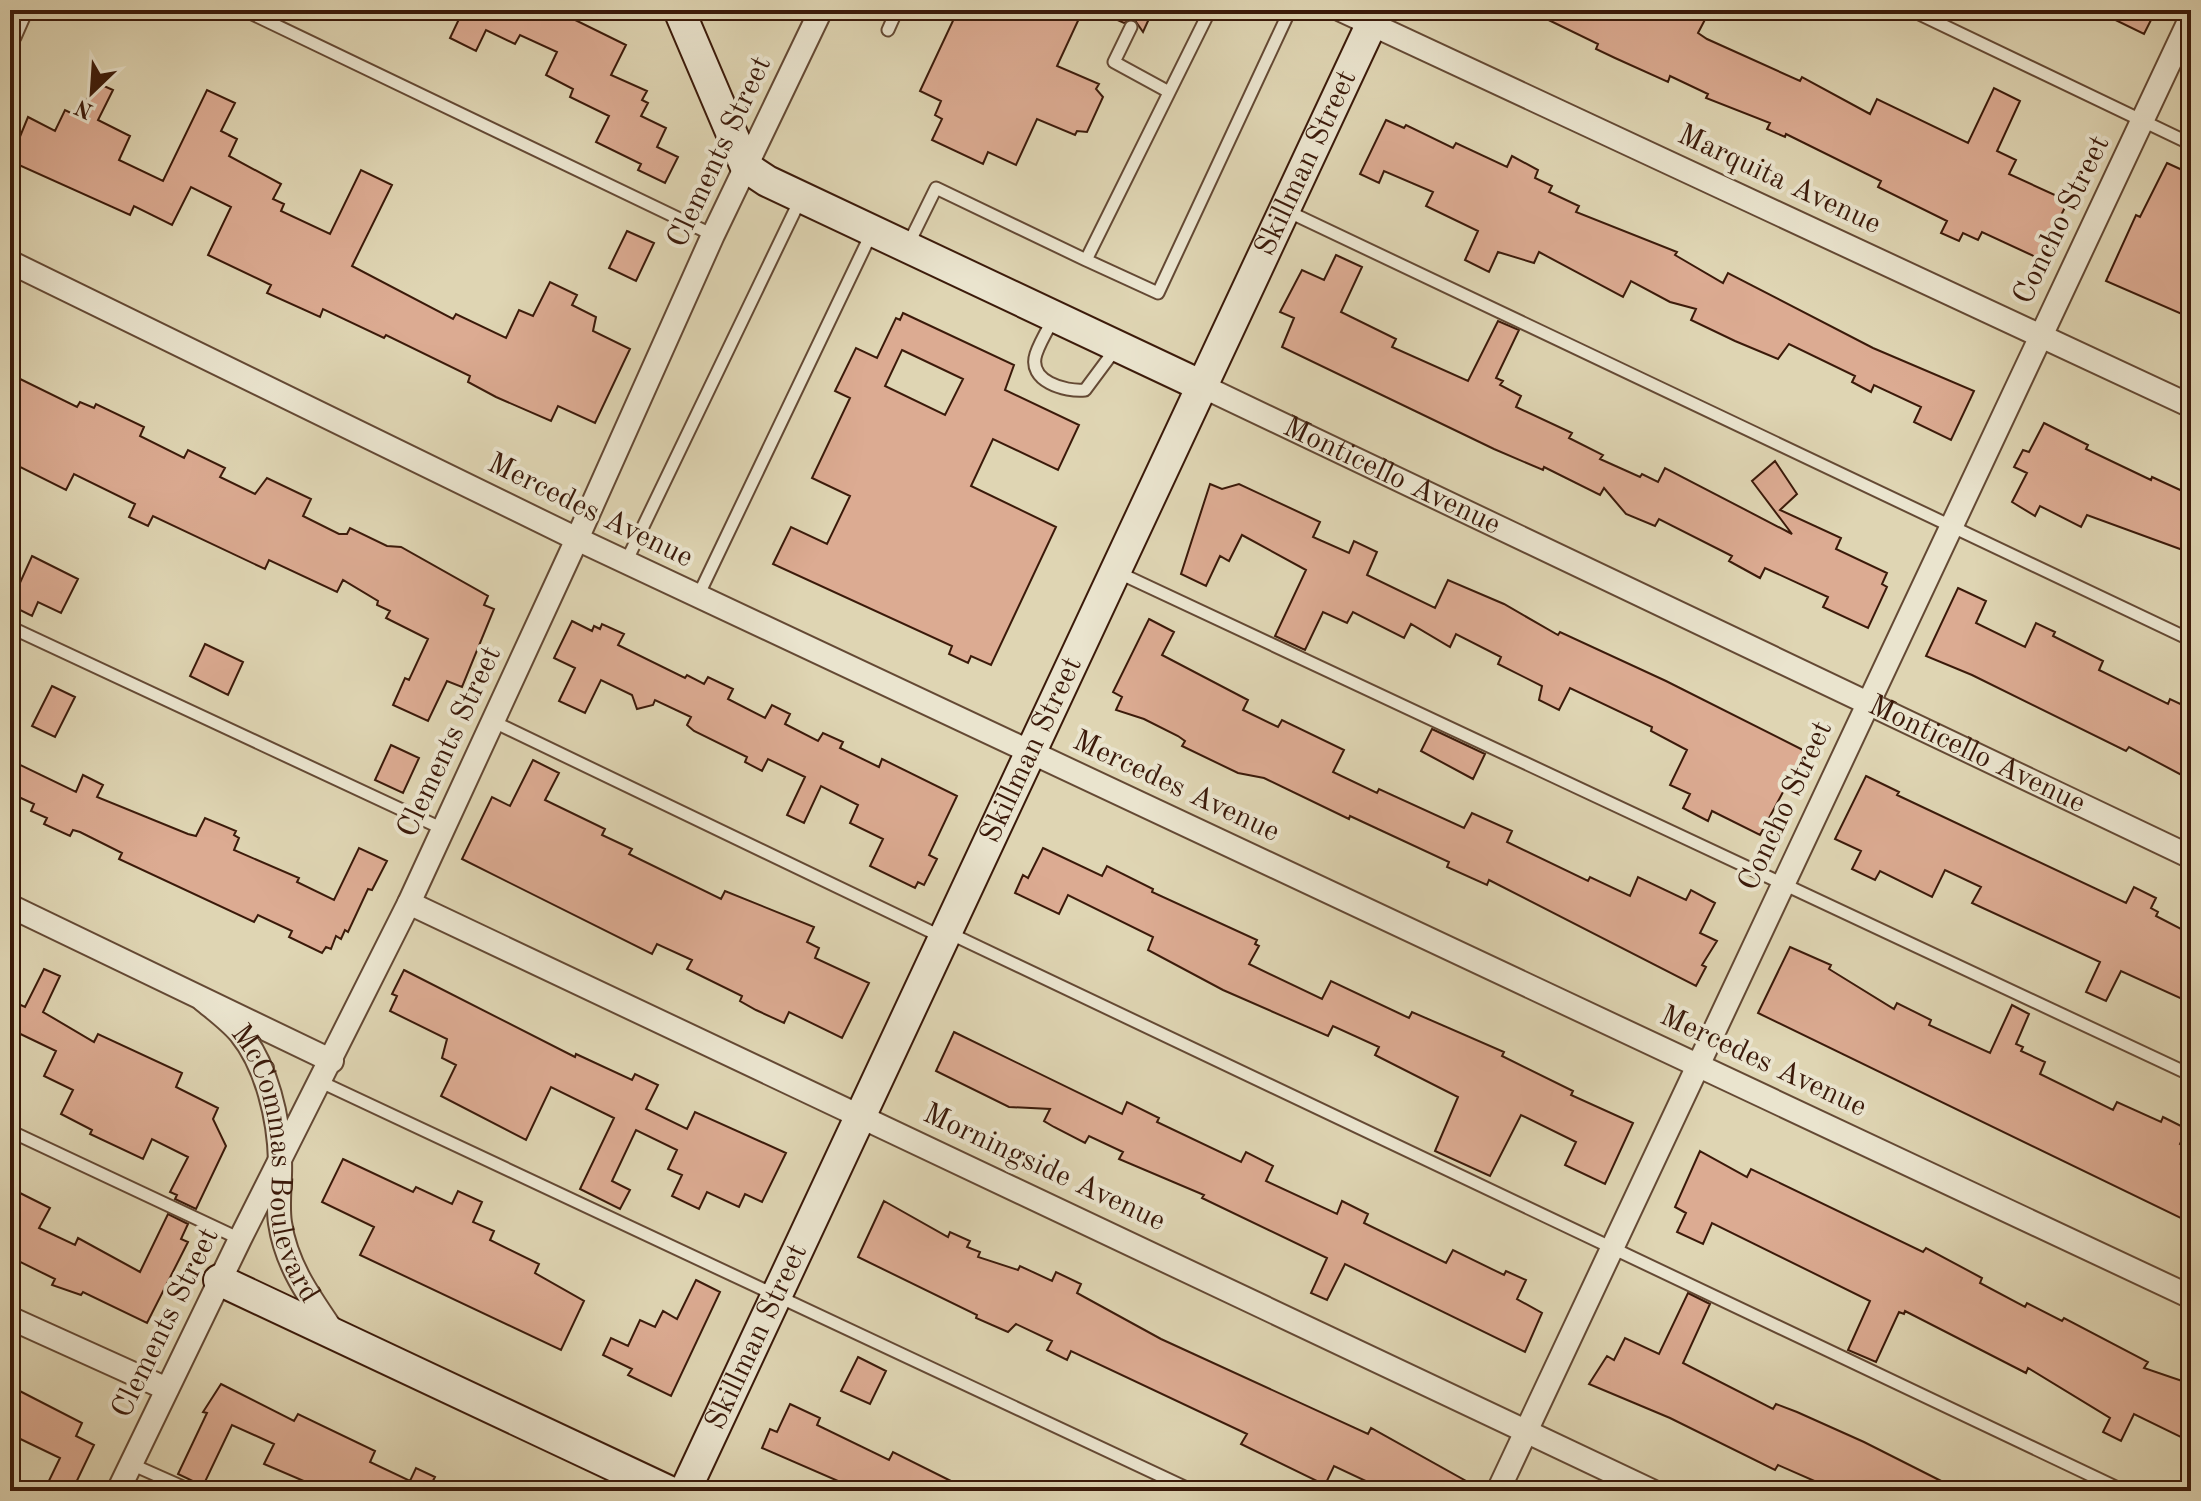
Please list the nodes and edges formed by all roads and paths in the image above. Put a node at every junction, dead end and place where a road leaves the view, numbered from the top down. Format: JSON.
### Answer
{"nodes":[{"id":1,"x":21,"y":10,"type":"edge"},
{"id":2,"x":244,"y":10,"type":"edge"},
{"id":3,"x":679,"y":10,"type":"edge"},
{"id":4,"x":821,"y":10,"type":"edge"},
{"id":5,"x":897,"y":10,"type":"edge"},
{"id":6,"x":1210,"y":10,"type":"edge"},
{"id":7,"x":1290,"y":10,"type":"edge"},
{"id":8,"x":1341,"y":10,"type":"edge"},
{"id":9,"x":1911,"y":10,"type":"edge"},
{"id":10,"x":1374,"y":17,"type":"edge"},
{"id":11,"x":2191,"y":17,"type":"edge"},
{"id":12,"x":1131,"y":27,"type":"dead end"},
{"id":13,"x":888,"y":30,"type":"dead end"},
{"id":14,"x":10,"y":35,"type":"edge"},
{"id":15,"x":1169,"y":92,"type":"junction"},
{"id":16,"x":2142,"y":121,"type":"junction"},
{"id":17,"x":2191,"y":144,"type":"edge"},
{"id":18,"x":746,"y":167,"type":"junction"},
{"id":19,"x":801,"y":197,"type":"junction"},
{"id":20,"x":1285,"y":210,"type":"junction"},
{"id":21,"x":872,"y":231,"type":"junction"},
{"id":22,"x":713,"y":235,"type":"junction"},
{"id":23,"x":907,"y":247,"type":"junction"},
{"id":24,"x":1086,"y":260,"type":"junction"},
{"id":25,"x":10,"y":262,"type":"edge"},
{"id":26,"x":1055,"y":317,"type":"junction"},
{"id":27,"x":2040,"y":334,"type":"junction"},
{"id":28,"x":1117,"y":346,"type":"junction"},
{"id":29,"x":1202,"y":386,"type":"junction"},
{"id":30,"x":2191,"y":406,"type":"edge"},
{"id":31,"x":1951,"y":526,"type":"junction"},
{"id":32,"x":577,"y":539,"type":"junction"},
{"id":33,"x":626,"y":562,"type":"junction"},
{"id":34,"x":1115,"y":570,"type":"junction"},
{"id":35,"x":698,"y":596,"type":"junction"},
{"id":36,"x":10,"y":627,"type":"edge"},
{"id":37,"x":2191,"y":640,"type":"edge"},
{"id":38,"x":1867,"y":703,"type":"junction"},
{"id":39,"x":492,"y":721,"type":"junction"},
{"id":40,"x":1029,"y":752,"type":"junction"},
{"id":41,"x":443,"y":829,"type":"junction"},
{"id":42,"x":2191,"y":857,"type":"edge"},
{"id":43,"x":1782,"y":883,"type":"junction"},
{"id":44,"x":409,"y":903,"type":"junction"},
{"id":45,"x":10,"y":906,"type":"edge"},
{"id":46,"x":944,"y":934,"type":"junction"},
{"id":47,"x":203,"y":1000,"type":"junction"},
{"id":48,"x":332,"y":1061,"type":"junction"},
{"id":49,"x":1699,"y":1064,"type":"junction"},
{"id":50,"x":2191,"y":1075,"type":"edge"},
{"id":51,"x":321,"y":1082,"type":"junction"},
{"id":52,"x":861,"y":1114,"type":"junction"},
{"id":53,"x":10,"y":1131,"type":"edge"},
{"id":54,"x":280,"y":1158,"type":"junction"},
{"id":55,"x":240,"y":1239,"type":"junction"},
{"id":56,"x":1613,"y":1246,"type":"junction"},
{"id":57,"x":219,"y":1280,"type":"junction"},
{"id":58,"x":777,"y":1295,"type":"junction"},
{"id":59,"x":2191,"y":1297,"type":"edge"},
{"id":60,"x":10,"y":1318,"type":"edge"},
{"id":61,"x":335,"y":1335,"type":"junction"},
{"id":62,"x":167,"y":1389,"type":"junction"},
{"id":63,"x":1525,"y":1431,"type":"junction"},
{"id":64,"x":131,"y":1464,"type":"junction"},
{"id":65,"x":118,"y":1491,"type":"edge"},
{"id":66,"x":192,"y":1491,"type":"edge"},
{"id":67,"x":668,"y":1491,"type":"edge"},
{"id":68,"x":685,"y":1491,"type":"edge"},
{"id":69,"x":1193,"y":1491,"type":"edge"},
{"id":70,"x":1498,"y":1491,"type":"edge"},
{"id":71,"x":1652,"y":1491,"type":"edge"},
{"id":72,"x":2124,"y":1491,"type":"edge"}],
"edges":[{"from":1,"to":14,"type":"street"},
{"from":2,"to":22,"type":"lane"},
{"from":3,"to":18,"type":"main road"},
{"from":4,"to":18,"type":"street","name":"Clements Street"},
{"from":5,"to":13,"type":"lane"},
{"from":6,"to":15,"type":"lane"},
{"from":7,"to":24,"type":"lane"},
{"from":8,"to":10,"type":"street","name":"Marquita Avenue"},
{"from":9,"to":16,"type":"lane"},
{"from":10,"to":20,"type":"main road","name":"Skillman Street"},
{"from":10,"to":27,"type":"street","name":"Marquita Avenue"},
{"from":11,"to":16,"type":"street","name":"Concho Street"},
{"from":12,"to":15,"type":"lane"},
{"from":15,"to":24,"type":"lane"},
{"from":16,"to":17,"type":"lane"},
{"from":16,"to":27,"type":"street","name":"Concho Street"},
{"from":18,"to":19,"type":"main road","name":"Monticello Avenue"},
{"from":18,"to":22,"type":"street","name":"Clements Street"},
{"from":19,"to":21,"type":"main road","name":"Monticello Avenue"},
{"from":19,"to":33,"type":"lane"},
{"from":20,"to":29,"type":"main road","name":"Skillman Street"},
{"from":20,"to":31,"type":"lane"},
{"from":21,"to":23,"type":"main road","name":"Monticello Avenue"},
{"from":21,"to":35,"type":"lane"},
{"from":22,"to":32,"type":"street","name":"Clements Street"},
{"from":23,"to":24,"type":"lane"},
{"from":23,"to":26,"type":"main road","name":"Monticello Avenue"},
{"from":25,"to":32,"type":"street","name":"Mercedes Avenue"},
{"from":26,"to":28,"type":"main road","name":"Monticello Avenue"},
{"from":26,"to":28,"type":"lane"},
{"from":27,"to":30,"type":"street","name":"Marquita Avenue"},
{"from":27,"to":31,"type":"street","name":"Concho Street"},
{"from":28,"to":29,"type":"main road","name":"Monticello Avenue"},
{"from":29,"to":34,"type":"main road","name":"Skillman Street"},
{"from":29,"to":38,"type":"street","name":"Monticello Avenue"},
{"from":31,"to":37,"type":"lane"},
{"from":31,"to":38,"type":"street","name":"Concho Street"},
{"from":32,"to":33,"type":"street","name":"Mercedes Avenue"},
{"from":32,"to":39,"type":"street","name":"Clements Street"},
{"from":33,"to":35,"type":"street","name":"Mercedes Avenue"},
{"from":34,"to":40,"type":"main road","name":"Skillman Street"},
{"from":34,"to":43,"type":"lane"},
{"from":35,"to":40,"type":"street","name":"Mercedes Avenue"},
{"from":36,"to":41,"type":"lane"},
{"from":38,"to":42,"type":"street","name":"Monticello Avenue"},
{"from":38,"to":43,"type":"street","name":"Concho Street"},
{"from":39,"to":41,"type":"street","name":"Clements Street"},
{"from":39,"to":46,"type":"lane"},
{"from":40,"to":46,"type":"main road","name":"Skillman Street"},
{"from":40,"to":49,"type":"street","name":"Mercedes Avenue"},
{"from":41,"to":44,"type":"street","name":"Clements Street"},
{"from":43,"to":49,"type":"street","name":"Concho Street"},
{"from":43,"to":50,"type":"lane"},
{"from":44,"to":48,"type":"street","name":"Clements Street"},
{"from":44,"to":52,"type":"street","name":"Morningside Avenue"},
{"from":45,"to":47,"type":"street","name":"McCommas Boulevard"},
{"from":46,"to":52,"type":"main road","name":"Skillman Street"},
{"from":46,"to":56,"type":"lane"},
{"from":47,"to":48,"type":"street","name":"McCommas Boulevard"},
{"from":47,"to":54,"type":"street","name":"McCommas Boulevard"},
{"from":48,"to":51,"type":"street","name":"Clements Street"},
{"from":49,"to":56,"type":"street","name":"Concho Street"},
{"from":49,"to":59,"type":"street","name":"Mercedes Avenue"},
{"from":51,"to":54,"type":"street","name":"Clements Street"},
{"from":51,"to":58,"type":"lane"},
{"from":52,"to":58,"type":"main road","name":"Skillman Street"},
{"from":52,"to":63,"type":"street","name":"Morningside Avenue"},
{"from":53,"to":55,"type":"lane"},
{"from":54,"to":55,"type":"street","name":"Clements Street"},
{"from":54,"to":61,"type":"street","name":"McCommas Boulevard"},
{"from":55,"to":57,"type":"street","name":"Clements Street"},
{"from":56,"to":63,"type":"street","name":"Concho Street"},
{"from":56,"to":72,"type":"lane"},
{"from":57,"to":61,"type":"main road","name":"McCommas Boulevard"},
{"from":57,"to":62,"type":"street","name":"Clements Street"},
{"from":58,"to":68,"type":"main road","name":"Skillman Street"},
{"from":58,"to":69,"type":"lane"},
{"from":60,"to":62,"type":"street"},
{"from":61,"to":67,"type":"main road","name":"McCommas Boulevard"},
{"from":62,"to":64,"type":"street","name":"Clements Street"},
{"from":63,"to":70,"type":"street","name":"Concho Street"},
{"from":63,"to":71,"type":"street","name":"Morningside Avenue"},
{"from":64,"to":65,"type":"street","name":"Clements Street"},
{"from":64,"to":66,"type":"lane"}]}
